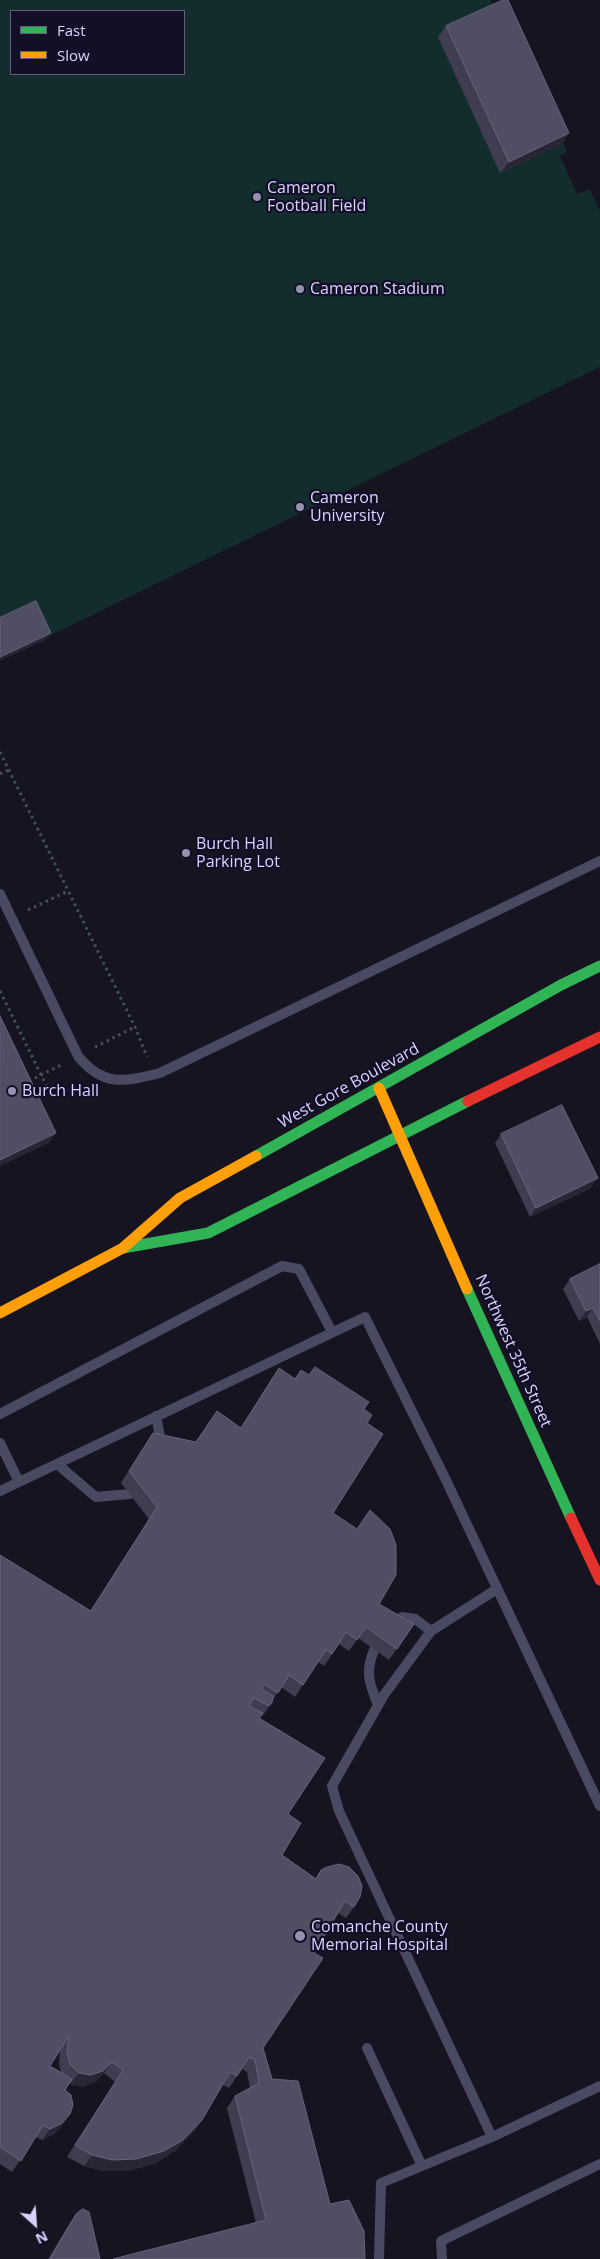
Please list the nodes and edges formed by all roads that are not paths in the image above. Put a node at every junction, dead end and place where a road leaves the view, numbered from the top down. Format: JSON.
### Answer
{"nodes":[{"id":1,"x":600,"y":861,"type":"edge"},
{"id":2,"x":0,"y":894,"type":"edge"},
{"id":3,"x":600,"y":966,"type":"edge"},
{"id":4,"x":600,"y":1037,"type":"edge"},
{"id":5,"x":379,"y":1088,"type":"junction"},
{"id":6,"x":399,"y":1135,"type":"junction"},
{"id":7,"x":123,"y":1248,"type":"junction"},
{"id":8,"x":0,"y":1313,"type":"edge"},
{"id":9,"x":332,"y":1332,"type":"junction"},
{"id":10,"x":0,"y":1414,"type":"edge"},
{"id":11,"x":156,"y":1416,"type":"junction"},
{"id":12,"x":0,"y":1443,"type":"edge"},
{"id":13,"x":163,"y":1448,"type":"edge"},
{"id":14,"x":57,"y":1464,"type":"junction"},
{"id":15,"x":18,"y":1482,"type":"junction"},
{"id":16,"x":0,"y":1491,"type":"edge"},
{"id":17,"x":130,"y":1494,"type":"edge"},
{"id":18,"x":600,"y":1580,"type":"edge"},
{"id":19,"x":497,"y":1589,"type":"junction"},
{"id":20,"x":390,"y":1626,"type":"edge"},
{"id":21,"x":431,"y":1631,"type":"junction"},
{"id":22,"x":374,"y":1650,"type":"edge"},
{"id":23,"x":378,"y":1704,"type":"junction"},
{"id":24,"x":600,"y":1806,"type":"edge"},
{"id":25,"x":367,"y":2048,"type":"dead end"},
{"id":26,"x":600,"y":2086,"type":"edge"},
{"id":27,"x":492,"y":2137,"type":"junction"},
{"id":28,"x":600,"y":2164,"type":"edge"},
{"id":29,"x":422,"y":2166,"type":"junction"},
{"id":30,"x":379,"y":2259,"type":"edge"},
{"id":31,"x":442,"y":2259,"type":"edge"}],
"edges":[{"from":1,"to":2,"type":"lane"},
{"from":3,"to":5,"type":"main road","name":"West Gore Boulevard"},
{"from":4,"to":6,"type":"main road","name":"West Gore Boulevard"},
{"from":5,"to":6,"type":"main road","name":"Northwest 35th Street"},
{"from":5,"to":7,"type":"main road","name":"West Gore Boulevard"},
{"from":6,"to":7,"type":"main road","name":"West Gore Boulevard"},
{"from":6,"to":18,"type":"main road","name":"Northwest 35th Street"},
{"from":7,"to":8,"type":"main road","name":"West Gore Boulevard"},
{"from":9,"to":10,"type":"lane"},
{"from":9,"to":11,"type":"lane"},
{"from":9,"to":19,"type":"lane"},
{"from":11,"to":13,"type":"lane"},
{"from":11,"to":14,"type":"lane"},
{"from":12,"to":15,"type":"lane"},
{"from":14,"to":15,"type":"lane"},
{"from":14,"to":17,"type":"lane"},
{"from":15,"to":16,"type":"lane"},
{"from":19,"to":21,"type":"lane"},
{"from":19,"to":24,"type":"lane"},
{"from":20,"to":21,"type":"lane"},
{"from":21,"to":23,"type":"lane"},
{"from":22,"to":23,"type":"lane"},
{"from":23,"to":27,"type":"lane"},
{"from":25,"to":29,"type":"lane"},
{"from":26,"to":27,"type":"lane"},
{"from":27,"to":29,"type":"lane"},
{"from":28,"to":31,"type":"lane"},
{"from":29,"to":30,"type":"lane"}]}
